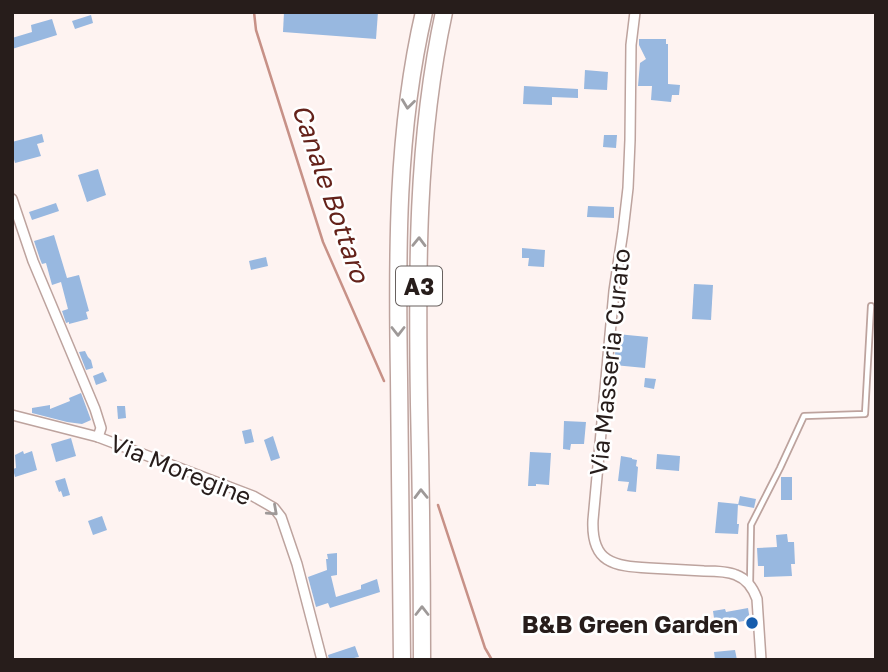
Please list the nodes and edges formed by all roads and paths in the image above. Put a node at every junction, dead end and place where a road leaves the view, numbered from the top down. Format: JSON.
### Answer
{"nodes":[{"id":1,"x":416,"y":12,"type":"edge"},
{"id":2,"x":424,"y":12,"type":"edge"},
{"id":3,"x":444,"y":12,"type":"edge"},
{"id":4,"x":635,"y":12,"type":"edge"},
{"id":5,"x":412,"y":69,"type":"junction"},
{"id":6,"x":12,"y":199,"type":"edge"},
{"id":7,"x":872,"y":306,"type":"dead end"},
{"id":8,"x":12,"y":415,"type":"edge"},
{"id":9,"x":98,"y":437,"type":"junction"},
{"id":10,"x":750,"y":585,"type":"junction"},
{"id":11,"x":322,"y":660,"type":"edge"},
{"id":12,"x":401,"y":660,"type":"edge"},
{"id":13,"x":422,"y":660,"type":"edge"},
{"id":14,"x":761,"y":660,"type":"edge"}],
"edges":[{"from":1,"to":5,"type":"highway"},
{"from":2,"to":5,"type":"highway","number":"A3"},
{"from":13,"to":3,"type":"highway","number":"A3","one_way":true},
{"from":4,"to":10,"type":"street","name":"Via Masseria Curato"},
{"from":5,"to":12,"type":"highway","number":"A3","one_way":true},
{"from":6,"to":9,"type":"street"},
{"from":7,"to":10,"type":"lane"},
{"from":8,"to":9,"type":"street","name":"Via Moregine"},
{"from":9,"to":11,"type":"street","name":"Via Moregine","one_way":true},
{"from":10,"to":14,"type":"street"}]}
